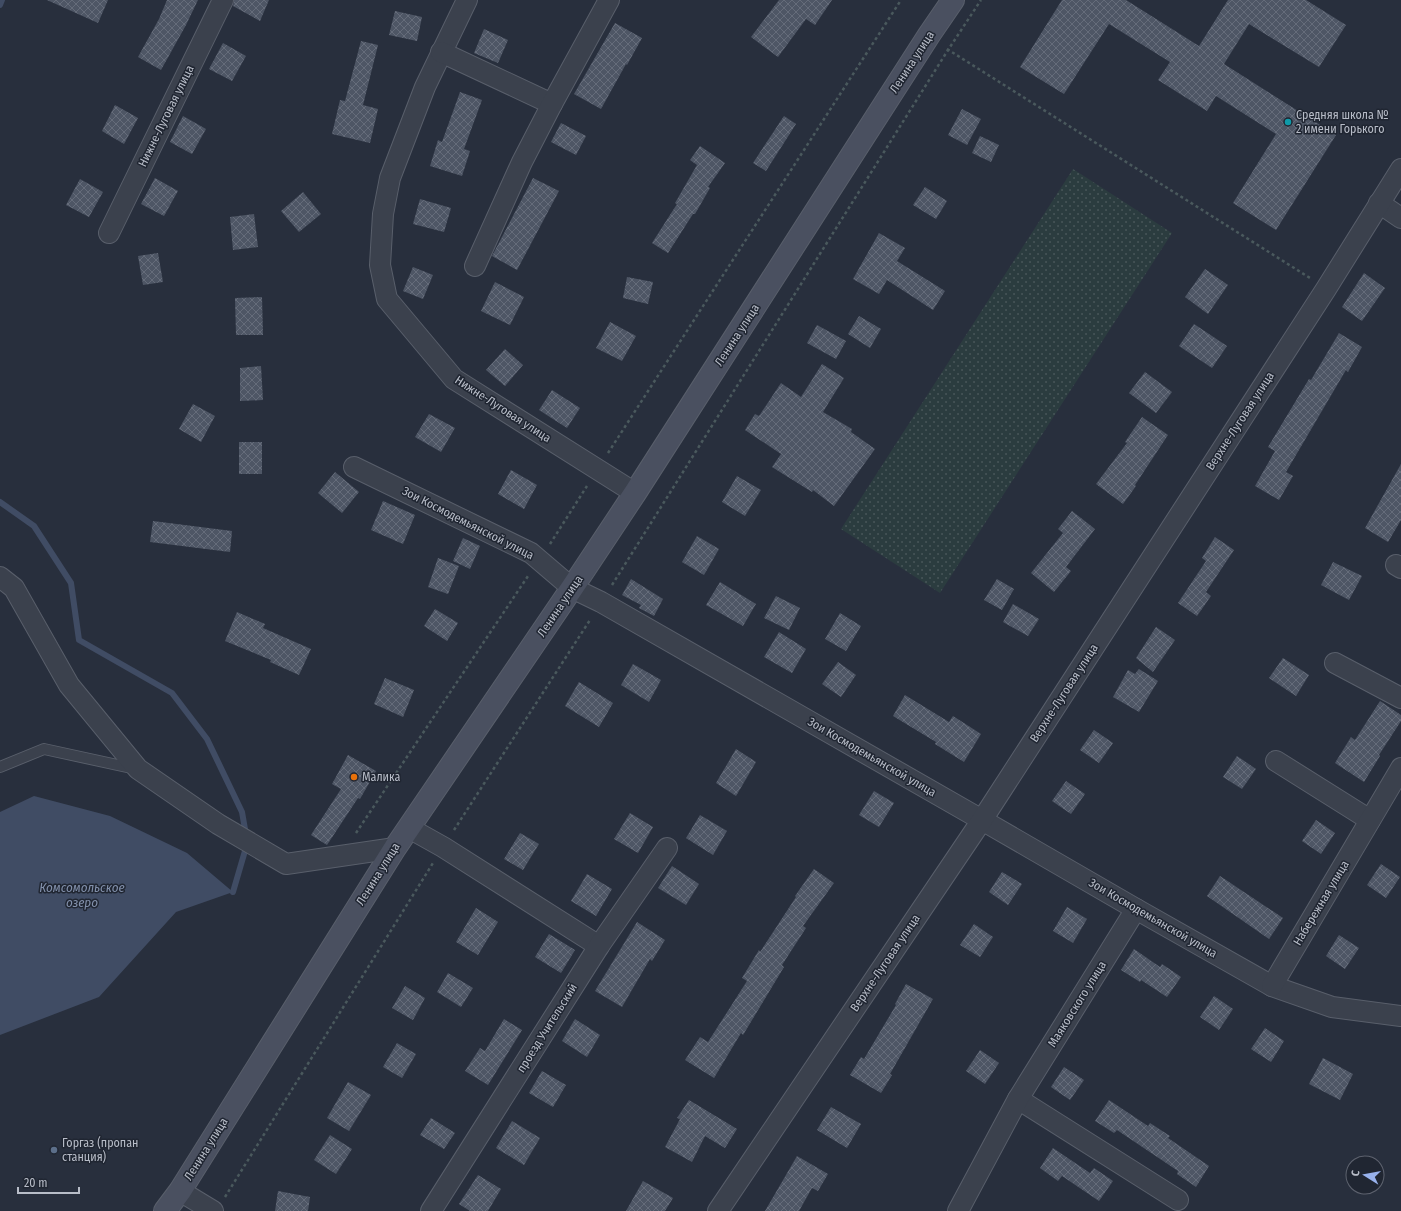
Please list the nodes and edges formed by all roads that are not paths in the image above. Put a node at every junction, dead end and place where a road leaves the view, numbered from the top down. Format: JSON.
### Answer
{"nodes":[{"id":1,"x":223,"y":0,"type":"edge"},
{"id":2,"x":467,"y":0,"type":"edge"},
{"id":3,"x":609,"y":0,"type":"edge"},
{"id":4,"x":954,"y":0,"type":"edge"},
{"id":5,"x":441,"y":52,"type":"junction"},
{"id":6,"x":552,"y":104,"type":"junction"},
{"id":7,"x":1401,"y":169,"type":"edge"},
{"id":8,"x":1379,"y":203,"type":"junction"},
{"id":9,"x":1401,"y":218,"type":"edge"},
{"id":10,"x":109,"y":233,"type":"dead end"},
{"id":11,"x":475,"y":266,"type":"dead end"},
{"id":12,"x":354,"y":467,"type":"dead end"},
{"id":13,"x":635,"y":493,"type":"junction"},
{"id":14,"x":0,"y":577,"type":"edge"},
{"id":15,"x":572,"y":588,"type":"junction"},
{"id":16,"x":1335,"y":663,"type":"dead end"},
{"id":17,"x":1401,"y":698,"type":"edge"},
{"id":18,"x":1276,"y":761,"type":"dead end"},
{"id":19,"x":0,"y":767,"type":"edge"},
{"id":20,"x":1401,"y":768,"type":"edge"},
{"id":21,"x":138,"y":769,"type":"junction"},
{"id":22,"x":982,"y":820,"type":"junction"},
{"id":23,"x":1370,"y":820,"type":"junction"},
{"id":24,"x":409,"y":828,"type":"junction"},
{"id":25,"x":395,"y":848,"type":"junction"},
{"id":26,"x":666,"y":848,"type":"dead end"},
{"id":27,"x":1136,"y":909,"type":"junction"},
{"id":28,"x":599,"y":946,"type":"junction"},
{"id":29,"x":1272,"y":986,"type":"junction"},
{"id":30,"x":1401,"y":1016,"type":"edge"},
{"id":31,"x":1018,"y":1099,"type":"junction"},
{"id":32,"x":180,"y":1191,"type":"junction"},
{"id":33,"x":1178,"y":1200,"type":"dead end"},
{"id":34,"x":165,"y":1211,"type":"edge"},
{"id":35,"x":213,"y":1211,"type":"edge"},
{"id":36,"x":431,"y":1211,"type":"edge"},
{"id":37,"x":718,"y":1211,"type":"edge"},
{"id":38,"x":958,"y":1211,"type":"edge"}],
"edges":[{"from":1,"to":10,"type":"street","name":"Нижне-Луговая улица"},
{"from":2,"to":5,"type":"street","name":"Нижне-Луговая улица"},
{"from":3,"to":6,"type":"street"},
{"from":4,"to":13,"type":"main road","name":"Ленина улица"},
{"from":5,"to":6,"type":"street"},
{"from":5,"to":13,"type":"street","name":"Нижне-Луговая улица"},
{"from":6,"to":11,"type":"street"},
{"from":7,"to":8,"type":"street","name":"Верхне-Луговая улица"},
{"from":8,"to":9,"type":"street"},
{"from":8,"to":22,"type":"street","name":"Верхне-Луговая улица"},
{"from":12,"to":15,"type":"street","name":"Зои Космодемьянской улица"},
{"from":13,"to":15,"type":"main road","name":"Ленина улица"},
{"from":14,"to":21,"type":"street"},
{"from":15,"to":22,"type":"street","name":"Зои Космодемьянской улица"},
{"from":15,"to":24,"type":"main road","name":"Ленина улица"},
{"from":16,"to":17,"type":"street"},
{"from":18,"to":23,"type":"street"},
{"from":19,"to":21,"type":"lane"},
{"from":20,"to":23,"type":"street","name":"Набережная улица"},
{"from":21,"to":25,"type":"street"},
{"from":22,"to":27,"type":"street","name":"Зои Космодемьянской улица"},
{"from":22,"to":37,"type":"street","name":"Верхне-Луговая улица"},
{"from":23,"to":29,"type":"street","name":"Набережная улица"},
{"from":24,"to":25,"type":"main road","name":"Ленина улица"},
{"from":24,"to":28,"type":"street"},
{"from":25,"to":32,"type":"main road","name":"Ленина улица"},
{"from":26,"to":28,"type":"street","name":"проезд Учительский"},
{"from":27,"to":29,"type":"street","name":"Зои Космодемьянской улица"},
{"from":27,"to":31,"type":"street","name":"Маяковского улица"},
{"from":28,"to":36,"type":"street","name":"проезд Учительский"},
{"from":29,"to":30,"type":"street","name":"Зои Космодемьянской улица"},
{"from":31,"to":33,"type":"street"},
{"from":31,"to":38,"type":"street","name":"Маяковского улица"},
{"from":32,"to":34,"type":"main road","name":"Ленина улица"},
{"from":32,"to":35,"type":"street"}]}
